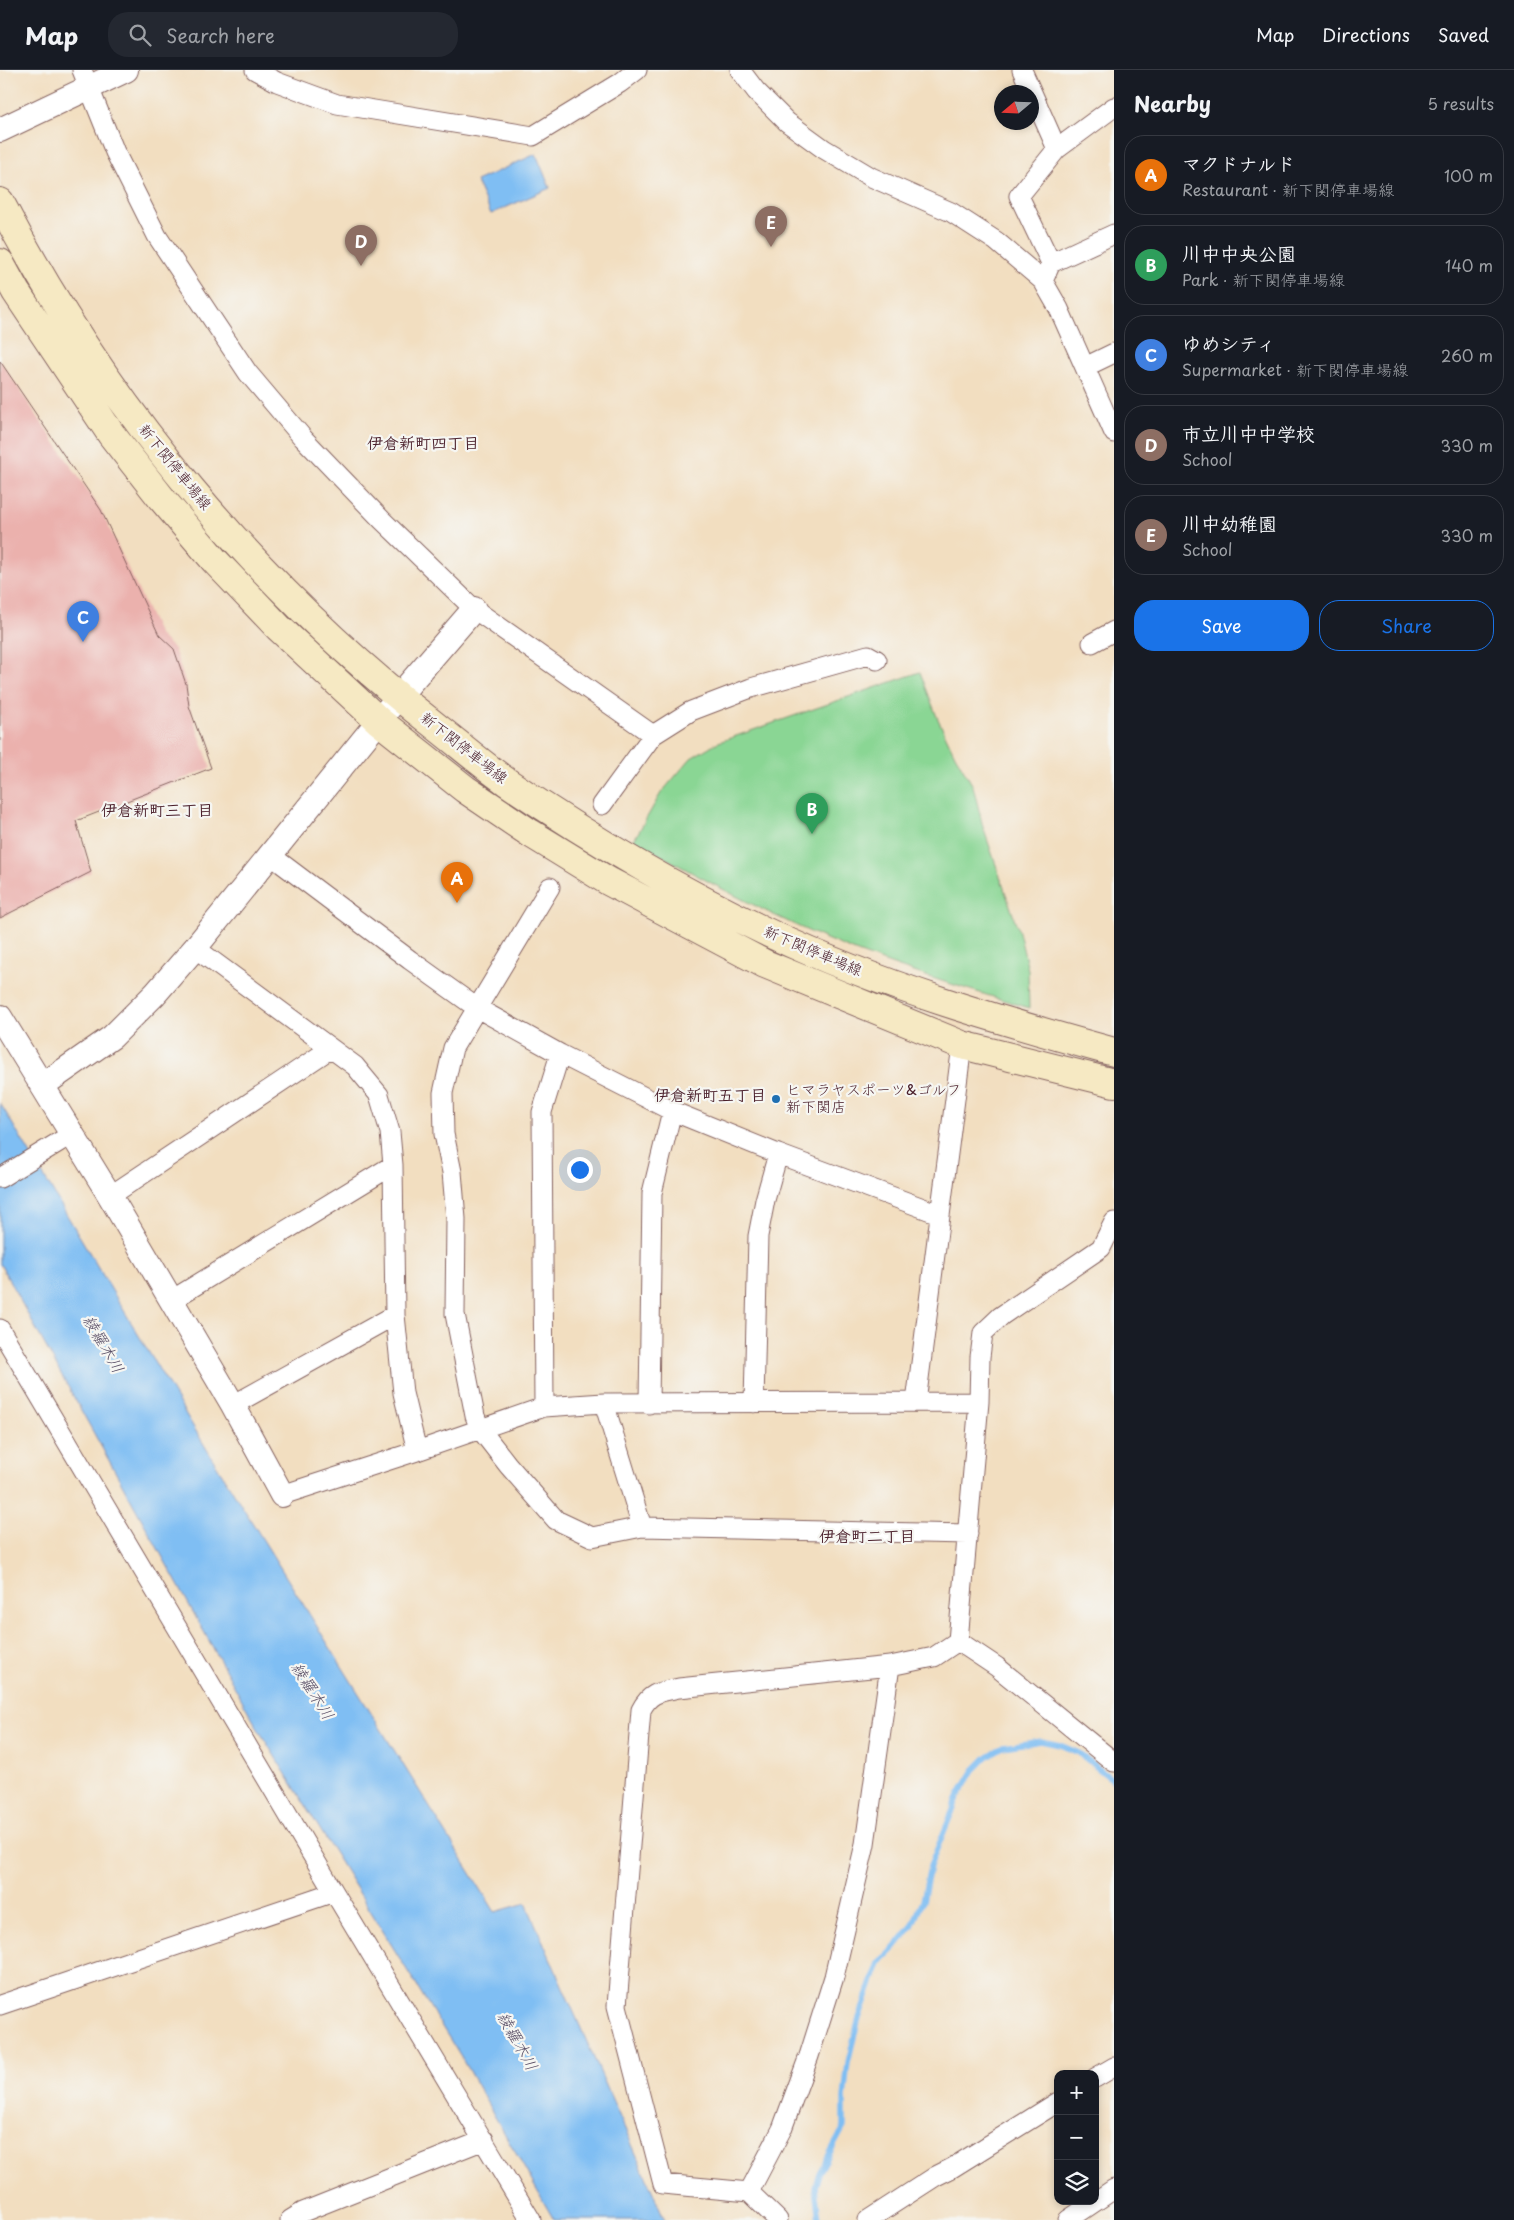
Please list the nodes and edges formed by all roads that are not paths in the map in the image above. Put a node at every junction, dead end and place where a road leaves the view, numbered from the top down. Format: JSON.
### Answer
{"nodes":[{"id":1,"x":126,"y":70,"type":"edge"},
{"id":2,"x":255,"y":70,"type":"edge"},
{"id":3,"x":637,"y":70,"type":"edge"},
{"id":4,"x":740,"y":70,"type":"edge"},
{"id":5,"x":1022,"y":70,"type":"edge"},
{"id":6,"x":86,"y":79,"type":"edge"},
{"id":7,"x":1114,"y":107,"type":"edge"},
{"id":8,"x":0,"y":130,"type":"edge"},
{"id":9,"x":1057,"y":149,"type":"junction"},
{"id":10,"x":0,"y":202,"type":"edge"},
{"id":11,"x":1114,"y":234,"type":"edge"},
{"id":12,"x":0,"y":263,"type":"edge"},
{"id":13,"x":1051,"y":264,"type":"junction"},
{"id":14,"x":1042,"y":281,"type":"junction"},
{"id":15,"x":1114,"y":353,"type":"edge"},
{"id":16,"x":1085,"y":367,"type":"junction"},
{"id":17,"x":1114,"y":433,"type":"edge"},
{"id":18,"x":474,"y":609,"type":"junction"},
{"id":19,"x":1114,"y":631,"type":"edge"},
{"id":20,"x":1092,"y":642,"type":"dead end"},
{"id":21,"x":877,"y":660,"type":"dead end"},
{"id":22,"x":398,"y":697,"type":"junction"},
{"id":23,"x":379,"y":720,"type":"junction"},
{"id":24,"x":653,"y":735,"type":"junction"},
{"id":25,"x":602,"y":805,"type":"dead end"},
{"id":26,"x":269,"y":854,"type":"junction"},
{"id":27,"x":550,"y":887,"type":"dead end"},
{"id":28,"x":195,"y":948,"type":"junction"},
{"id":29,"x":477,"y":1008,"type":"junction"},
{"id":30,"x":0,"y":1017,"type":"edge"},
{"id":31,"x":962,"y":1045,"type":"junction"},
{"id":32,"x":330,"y":1049,"type":"junction"},
{"id":33,"x":1114,"y":1052,"type":"edge"},
{"id":34,"x":560,"y":1054,"type":"junction"},
{"id":35,"x":1114,"y":1083,"type":"edge"},
{"id":36,"x":43,"y":1084,"type":"junction"},
{"id":37,"x":672,"y":1111,"type":"junction"},
{"id":38,"x":72,"y":1134,"type":"junction"},
{"id":39,"x":778,"y":1154,"type":"junction"},
{"id":40,"x":393,"y":1165,"type":"junction"},
{"id":41,"x":0,"y":1178,"type":"edge"},
{"id":42,"x":110,"y":1196,"type":"junction"},
{"id":43,"x":939,"y":1214,"type":"junction"},
{"id":44,"x":1114,"y":1222,"type":"edge"},
{"id":45,"x":170,"y":1301,"type":"junction"},
{"id":46,"x":396,"y":1315,"type":"junction"},
{"id":47,"x":0,"y":1329,"type":"edge"},
{"id":48,"x":916,"y":1402,"type":"junction"},
{"id":49,"x":980,"y":1402,"type":"junction"},
{"id":50,"x":604,"y":1403,"type":"junction"},
{"id":51,"x":754,"y":1403,"type":"junction"},
{"id":52,"x":649,"y":1404,"type":"junction"},
{"id":53,"x":233,"y":1405,"type":"junction"},
{"id":54,"x":544,"y":1407,"type":"junction"},
{"id":55,"x":480,"y":1429,"type":"junction"},
{"id":56,"x":417,"y":1451,"type":"junction"},
{"id":57,"x":282,"y":1495,"type":"joint"},
{"id":58,"x":642,"y":1527,"type":"junction"},
{"id":59,"x":968,"y":1534,"type":"junction"},
{"id":60,"x":958,"y":1641,"type":"junction"},
{"id":61,"x":890,"y":1666,"type":"junction"},
{"id":62,"x":1114,"y":1762,"type":"edge"},
{"id":63,"x":334,"y":1892,"type":"junction"},
{"id":64,"x":0,"y":2005,"type":"edge"},
{"id":65,"x":1114,"y":2066,"type":"edge"},
{"id":66,"x":1099,"y":2075,"type":"edge"},
{"id":67,"x":1054,"y":2104,"type":"edge"},
{"id":68,"x":484,"y":2140,"type":"junction"},
{"id":69,"x":1114,"y":2189,"type":"edge"},
{"id":70,"x":748,"y":2192,"type":"junction"},
{"id":71,"x":290,"y":2220,"type":"edge"},
{"id":72,"x":531,"y":2220,"type":"edge"},
{"id":73,"x":778,"y":2220,"type":"edge"},
{"id":74,"x":868,"y":2220,"type":"edge"},
{"id":75,"x":1068,"y":2220,"type":"edge"}],
"edges":[{"from":1,"to":6,"type":"street"},
{"from":2,"to":3,"type":"street"},
{"from":4,"to":14,"type":"street"},
{"from":5,"to":9,"type":"street"},
{"from":6,"to":8,"type":"street"},
{"from":6,"to":18,"type":"street"},
{"from":7,"to":9,"type":"street"},
{"from":9,"to":13,"type":"street"},
{"from":10,"to":22,"type":"main road","name":"新下関停車場線"},
{"from":11,"to":13,"type":"street"},
{"from":12,"to":23,"type":"main road","name":"新下関停車場線"},
{"from":13,"to":14,"type":"street"},
{"from":14,"to":16,"type":"street"},
{"from":15,"to":16,"type":"street"},
{"from":16,"to":17,"type":"street"},
{"from":18,"to":22,"type":"street"},
{"from":18,"to":24,"type":"street"},
{"from":19,"to":20,"type":"street"},
{"from":21,"to":24,"type":"street"},
{"from":22,"to":23,"type":"street"},
{"from":22,"to":33,"type":"main road","name":"新下関停車場線"},
{"from":23,"to":26,"type":"street"},
{"from":23,"to":31,"type":"main road","name":"新下関停車場線"},
{"from":24,"to":25,"type":"street"},
{"from":26,"to":28,"type":"street"},
{"from":26,"to":29,"type":"street"},
{"from":27,"to":29,"type":"street"},
{"from":28,"to":32,"type":"street"},
{"from":28,"to":36,"type":"street"},
{"from":29,"to":34,"type":"street"},
{"from":29,"to":55,"type":"street"},
{"from":30,"to":36,"type":"street"},
{"from":31,"to":35,"type":"main road","name":"新下関停車場線"},
{"from":31,"to":43,"type":"street"},
{"from":32,"to":40,"type":"street"},
{"from":32,"to":42,"type":"street"},
{"from":34,"to":37,"type":"street"},
{"from":34,"to":54,"type":"street"},
{"from":36,"to":38,"type":"street"},
{"from":37,"to":39,"type":"street"},
{"from":37,"to":52,"type":"street"},
{"from":38,"to":41,"type":"street"},
{"from":38,"to":42,"type":"street"},
{"from":39,"to":43,"type":"street"},
{"from":39,"to":51,"type":"street"},
{"from":40,"to":45,"type":"street"},
{"from":40,"to":46,"type":"street"},
{"from":42,"to":45,"type":"street"},
{"from":43,"to":48,"type":"street"},
{"from":44,"to":49,"type":"street"},
{"from":45,"to":53,"type":"street"},
{"from":46,"to":53,"type":"street"},
{"from":46,"to":56,"type":"street"},
{"from":47,"to":63,"type":"street"},
{"from":48,"to":49,"type":"street"},
{"from":48,"to":51,"type":"street"},
{"from":49,"to":59,"type":"street"},
{"from":50,"to":52,"type":"street"},
{"from":50,"to":54,"type":"street"},
{"from":50,"to":58,"type":"street"},
{"from":51,"to":52,"type":"street"},
{"from":53,"to":57,"type":"street"},
{"from":54,"to":55,"type":"street"},
{"from":55,"to":56,"type":"street"},
{"from":55,"to":58,"type":"street"},
{"from":56,"to":57,"type":"street"},
{"from":58,"to":59,"type":"street"},
{"from":59,"to":60,"type":"street"},
{"from":60,"to":61,"type":"street"},
{"from":60,"to":62,"type":"street"},
{"from":61,"to":70,"type":"street"},
{"from":61,"to":70,"type":"street"},
{"from":63,"to":64,"type":"street"},
{"from":63,"to":68,"type":"street"},
{"from":65,"to":66,"type":"street"},
{"from":67,"to":74,"type":"street"},
{"from":68,"to":71,"type":"street"},
{"from":68,"to":72,"type":"street"},
{"from":69,"to":75,"type":"street"},
{"from":70,"to":73,"type":"street"}]}
